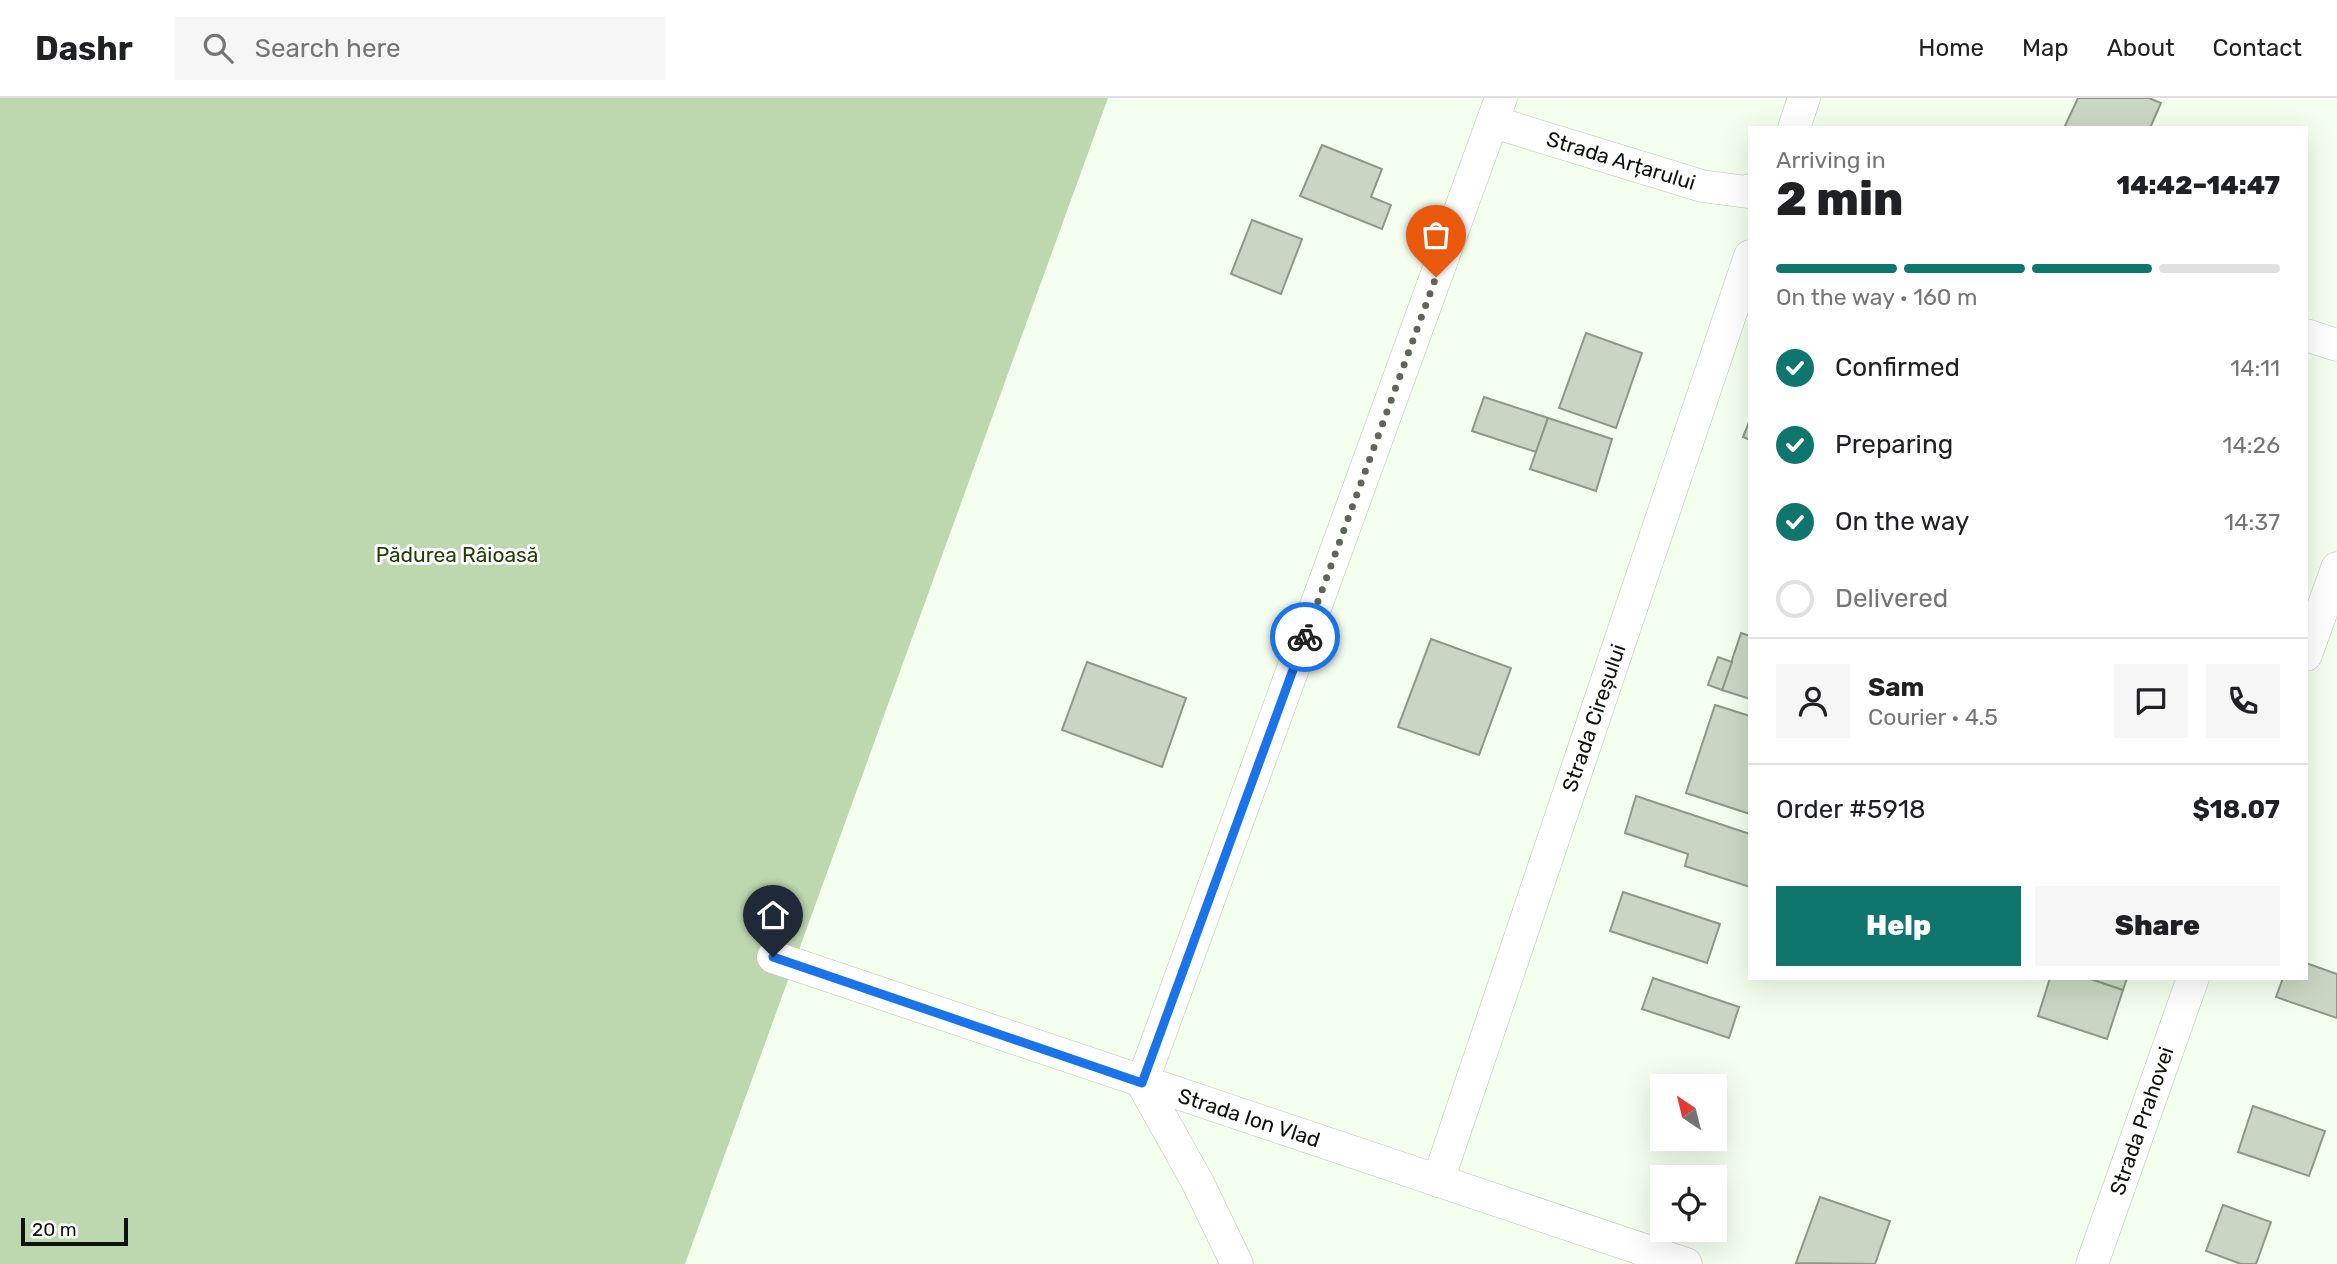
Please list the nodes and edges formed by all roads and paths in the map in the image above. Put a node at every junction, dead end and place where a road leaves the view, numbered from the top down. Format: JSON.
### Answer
{"nodes":[{"id":1,"x":1804,"y":98,"type":"edge"},
{"id":2,"x":1497,"y":110,"type":"edge"},
{"id":3,"x":1795,"y":126,"type":"edge"},
{"id":4,"x":1748,"y":191,"type":"edge"},
{"id":5,"x":1748,"y":262,"type":"edge"},
{"id":6,"x":2308,"y":336,"type":"edge"},
{"id":7,"x":2337,"y":345,"type":"edge"},
{"id":8,"x":2337,"y":568,"type":"edge"},
{"id":9,"x":2308,"y":649,"type":"edge"},
{"id":10,"x":773,"y":957,"type":"dead end"},
{"id":11,"x":2192,"y":980,"type":"edge"},
{"id":12,"x":1142,"y":1083,"type":"junction"},
{"id":13,"x":1438,"y":1181,"type":"junction"},
{"id":14,"x":1237,"y":1264,"type":"edge"},
{"id":15,"x":1686,"y":1264,"type":"edge"},
{"id":16,"x":2092,"y":1264,"type":"edge"}],
"edges":[{"from":1,"to":3,"type":"street"},
{"from":2,"to":4,"type":"street","name":"Strada Arțarului"},
{"from":2,"to":12,"type":"street"},
{"from":5,"to":13,"type":"street","name":"Strada Cireșului"},
{"from":6,"to":7,"type":"street"},
{"from":8,"to":9,"type":"street"},
{"from":10,"to":12,"type":"street","name":"Strada Ion Vlad"},
{"from":11,"to":16,"type":"street","name":"Strada Prahovei"},
{"from":12,"to":13,"type":"street","name":"Strada Ion Vlad"},
{"from":12,"to":14,"type":"street"},
{"from":13,"to":15,"type":"street","name":"Strada Ion Vlad"}]}
